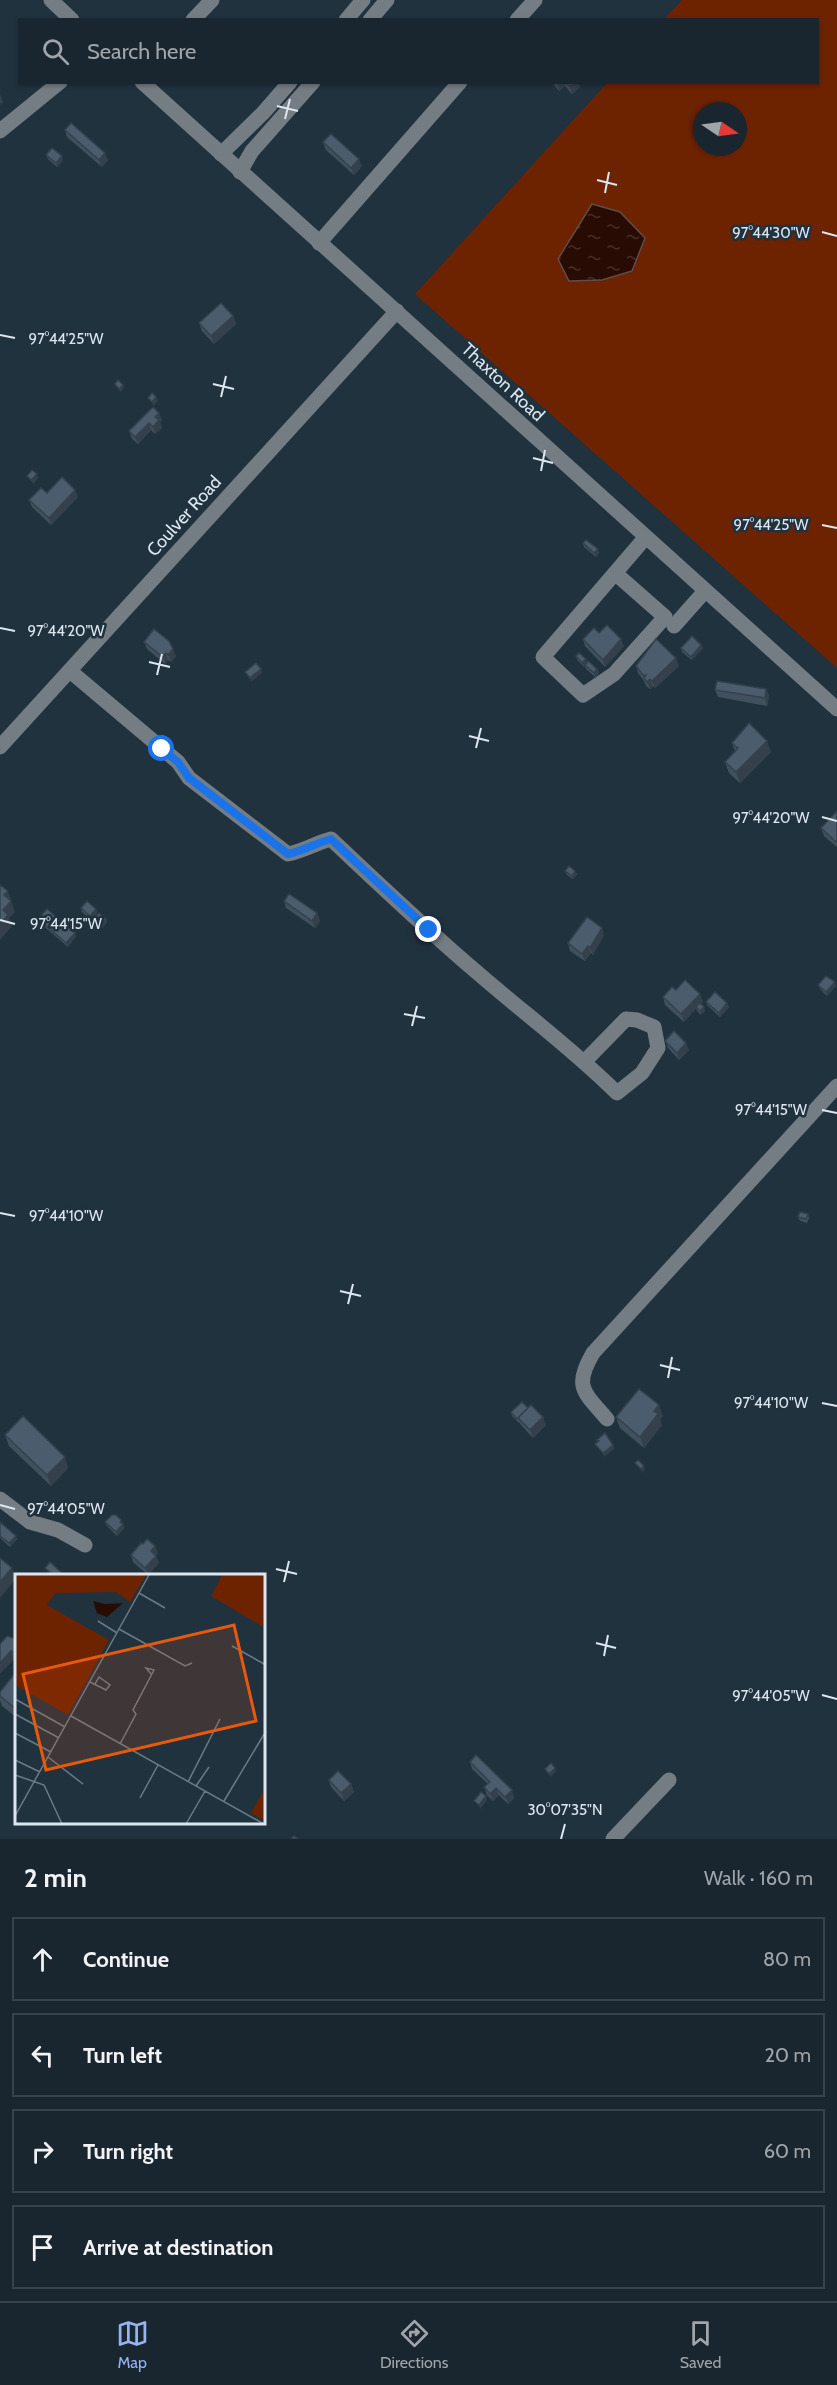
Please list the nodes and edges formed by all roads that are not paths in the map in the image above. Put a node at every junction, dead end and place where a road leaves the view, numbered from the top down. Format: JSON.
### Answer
{"nodes":[{"id":1,"x":51,"y":0,"type":"edge"},
{"id":2,"x":212,"y":0,"type":"edge"},
{"id":3,"x":363,"y":0,"type":"edge"},
{"id":4,"x":387,"y":0,"type":"edge"},
{"id":5,"x":535,"y":0,"type":"edge"},
{"id":6,"x":70,"y":18,"type":"edge"},
{"id":7,"x":195,"y":18,"type":"edge"},
{"id":8,"x":347,"y":18,"type":"edge"},
{"id":9,"x":371,"y":18,"type":"edge"},
{"id":10,"x":520,"y":18,"type":"edge"},
{"id":11,"x":58,"y":84,"type":"edge"},
{"id":12,"x":144,"y":84,"type":"edge"},
{"id":13,"x":288,"y":84,"type":"edge"},
{"id":14,"x":311,"y":84,"type":"edge"},
{"id":15,"x":458,"y":84,"type":"edge"},
{"id":16,"x":0,"y":131,"type":"edge"},
{"id":17,"x":221,"y":154,"type":"junction"},
{"id":18,"x":240,"y":172,"type":"junction"},
{"id":19,"x":319,"y":243,"type":"junction"},
{"id":20,"x":397,"y":310,"type":"junction"},
{"id":21,"x":645,"y":538,"type":"junction"},
{"id":22,"x":615,"y":573,"type":"junction"},
{"id":23,"x":705,"y":591,"type":"junction"},
{"id":24,"x":675,"y":627,"type":"junction"},
{"id":25,"x":70,"y":671,"type":"junction"},
{"id":26,"x":837,"y":709,"type":"edge"},
{"id":27,"x":0,"y":747,"type":"edge"},
{"id":28,"x":585,"y":1061,"type":"junction"},
{"id":29,"x":837,"y":1086,"type":"edge"},
{"id":30,"x":607,"y":1419,"type":"dead end"},
{"id":31,"x":0,"y":1499,"type":"edge"},
{"id":32,"x":85,"y":1545,"type":"dead end"},
{"id":33,"x":669,"y":1780,"type":"dead end"},
{"id":34,"x":613,"y":1839,"type":"edge"}],
"edges":[{"from":1,"to":6,"type":"street"},
{"from":2,"to":7,"type":"street"},
{"from":3,"to":8,"type":"street"},
{"from":4,"to":9,"type":"street"},
{"from":5,"to":10,"type":"street"},
{"from":11,"to":16,"type":"street"},
{"from":12,"to":17,"type":"street","name":"Thaxton Road"},
{"from":13,"to":17,"type":"street"},
{"from":14,"to":18,"type":"street"},
{"from":15,"to":19,"type":"street"},
{"from":17,"to":18,"type":"street","name":"Thaxton Road"},
{"from":18,"to":19,"type":"street","name":"Thaxton Road"},
{"from":19,"to":20,"type":"street","name":"Thaxton Road"},
{"from":20,"to":21,"type":"street","name":"Thaxton Road"},
{"from":20,"to":25,"type":"street","name":"Coulver Road"},
{"from":21,"to":22,"type":"street"},
{"from":21,"to":23,"type":"street","name":"Thaxton Road"},
{"from":22,"to":24,"type":"street"},
{"from":22,"to":24,"type":"street"},
{"from":23,"to":24,"type":"street"},
{"from":23,"to":26,"type":"street","name":"Thaxton Road"},
{"from":25,"to":27,"type":"street","name":"Coulver Road"},
{"from":25,"to":28,"type":"street"},
{"from":28,"to":28,"type":"street"},
{"from":29,"to":30,"type":"street"},
{"from":31,"to":32,"type":"street"},
{"from":33,"to":34,"type":"street"}]}
